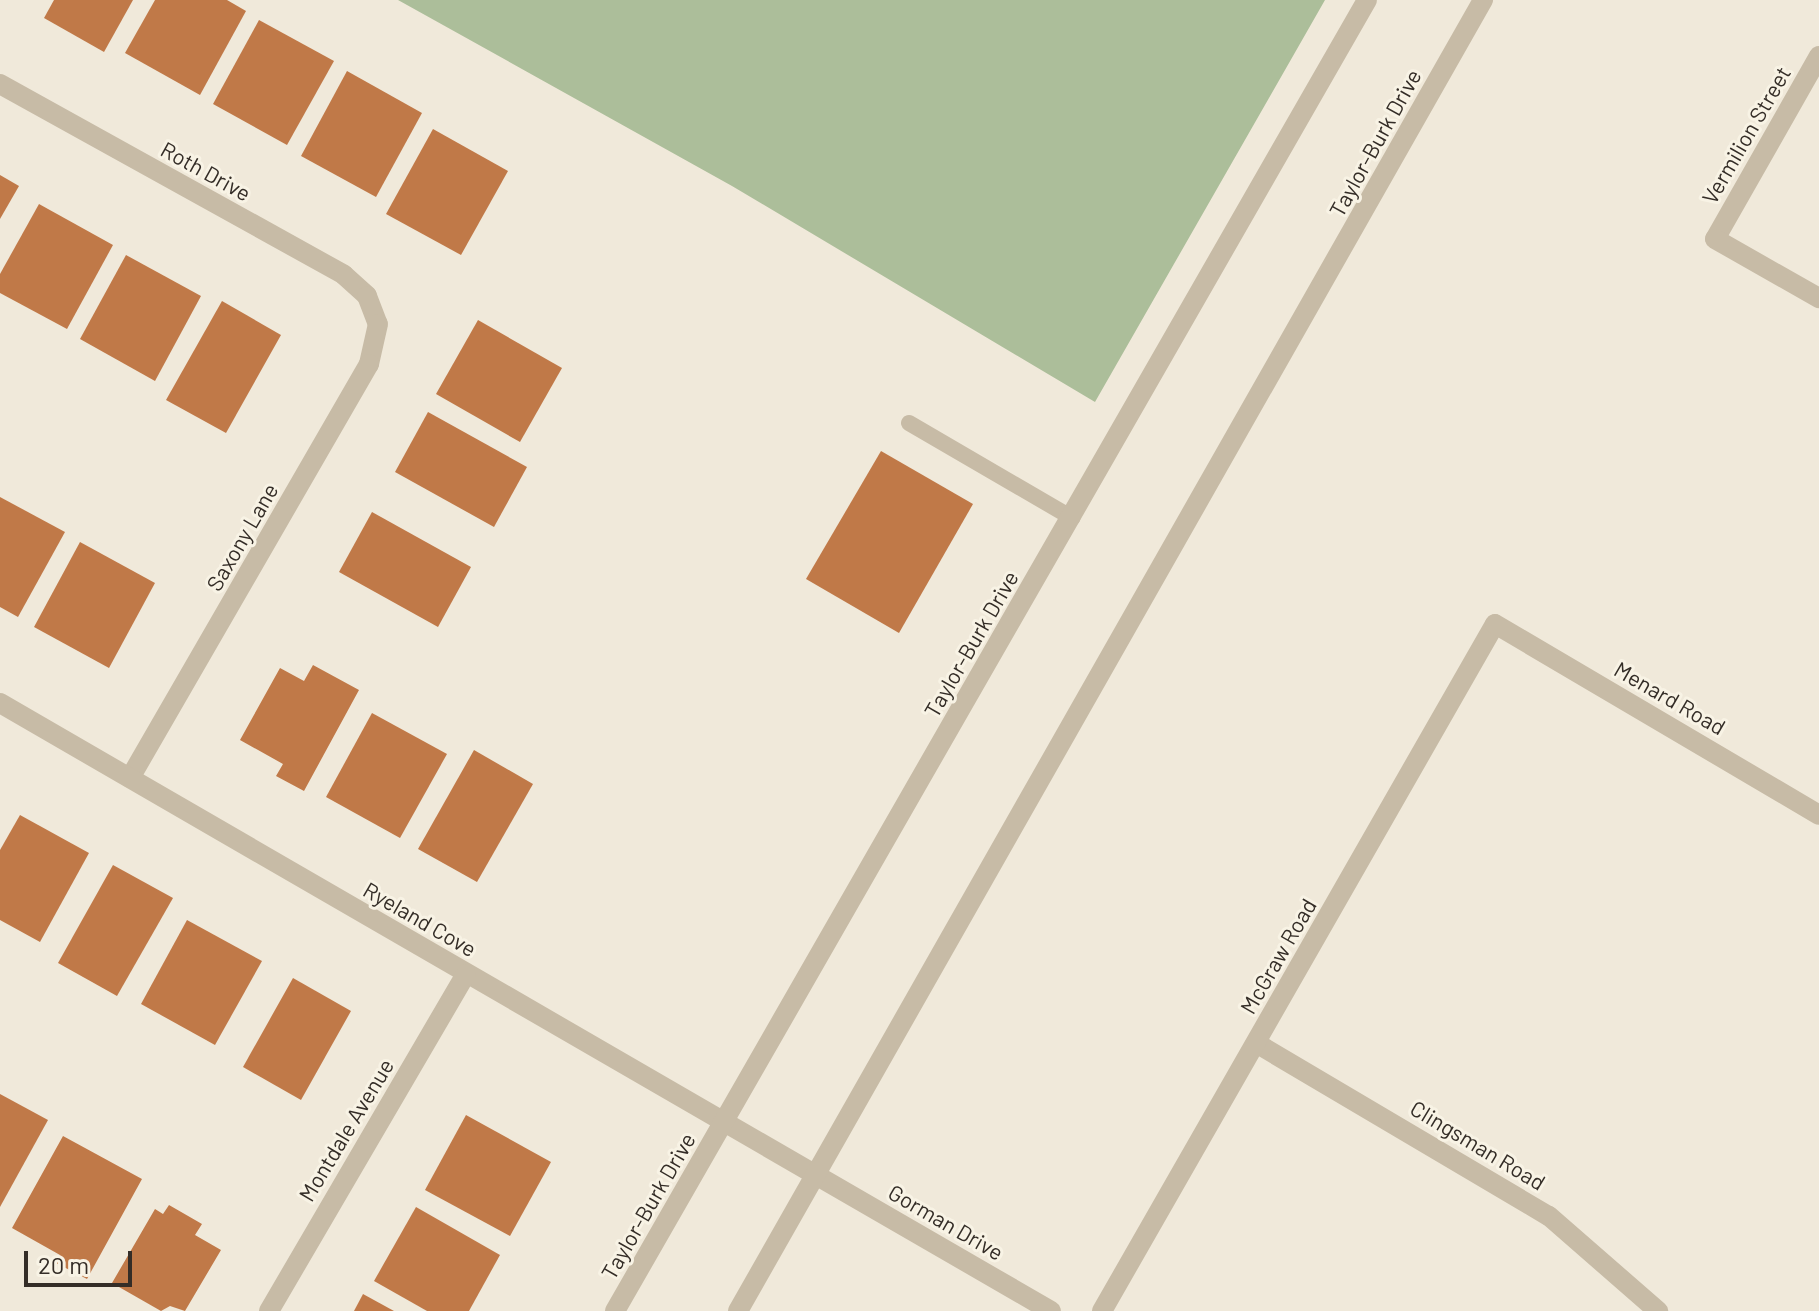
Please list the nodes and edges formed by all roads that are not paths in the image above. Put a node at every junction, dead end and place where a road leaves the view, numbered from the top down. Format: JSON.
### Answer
{"nodes":[{"id":1,"x":1367,"y":0,"type":"edge"},
{"id":2,"x":1483,"y":0,"type":"edge"},
{"id":3,"x":1819,"y":56,"type":"edge"},
{"id":4,"x":0,"y":84,"type":"edge"},
{"id":5,"x":1819,"y":298,"type":"edge"},
{"id":6,"x":376,"y":315,"type":"joint"},
{"id":7,"x":909,"y":423,"type":"dead end"},
{"id":8,"x":1072,"y":518,"type":"junction"},
{"id":9,"x":1495,"y":624,"type":"joint"},
{"id":10,"x":0,"y":703,"type":"edge"},
{"id":11,"x":130,"y":778,"type":"junction"},
{"id":12,"x":1819,"y":815,"type":"edge"},
{"id":13,"x":466,"y":974,"type":"junction"},
{"id":14,"x":1256,"y":1043,"type":"junction"},
{"id":15,"x":724,"y":1122,"type":"junction"},
{"id":16,"x":816,"y":1175,"type":"junction"},
{"id":17,"x":269,"y":1311,"type":"edge"},
{"id":18,"x":615,"y":1311,"type":"edge"},
{"id":19,"x":738,"y":1311,"type":"edge"},
{"id":20,"x":1051,"y":1311,"type":"edge"},
{"id":21,"x":1102,"y":1311,"type":"edge"},
{"id":22,"x":1658,"y":1311,"type":"edge"}],
"edges":[{"from":1,"to":8,"type":"street","name":"Taylor-Burk Drive"},
{"from":2,"to":16,"type":"street","name":"Taylor-Burk Drive"},
{"from":3,"to":5,"type":"street","name":"Vermilion Street"},
{"from":4,"to":6,"type":"street","name":"Roth Drive"},
{"from":6,"to":11,"type":"street","name":"Saxony Lane"},
{"from":7,"to":8,"type":"lane"},
{"from":8,"to":15,"type":"street","name":"Taylor-Burk Drive"},
{"from":9,"to":12,"type":"street","name":"Menard Road"},
{"from":9,"to":14,"type":"street","name":"McGraw Road"},
{"from":10,"to":11,"type":"street","name":"Ryeland Cove"},
{"from":11,"to":13,"type":"street","name":"Ryeland Cove"},
{"from":13,"to":15,"type":"street","name":"Ryeland Cove"},
{"from":13,"to":17,"type":"street","name":"Montdale Avenue"},
{"from":14,"to":21,"type":"street","name":"McGraw Road"},
{"from":14,"to":22,"type":"street","name":"Clingsman Road"},
{"from":15,"to":16,"type":"street","name":"Ryeland Cove"},
{"from":15,"to":18,"type":"street","name":"Taylor-Burk Drive"},
{"from":16,"to":19,"type":"street","name":"Taylor-Burk Drive"},
{"from":16,"to":20,"type":"street","name":"Gorman Drive"}]}
